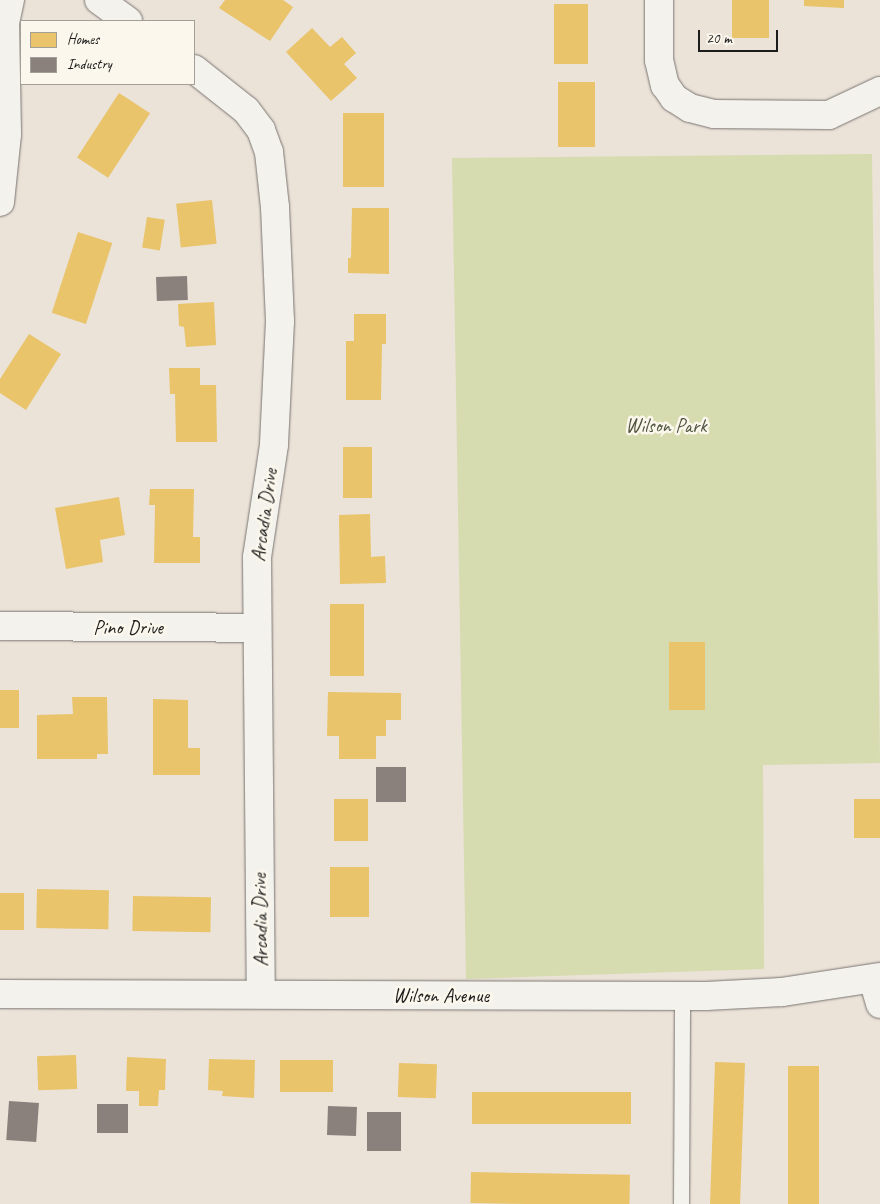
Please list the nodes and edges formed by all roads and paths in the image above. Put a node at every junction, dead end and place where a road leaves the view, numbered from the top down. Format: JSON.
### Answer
{"nodes":[{"id":1,"x":10,"y":0,"type":"edge"},
{"id":2,"x":99,"y":0,"type":"edge"},
{"id":3,"x":659,"y":0,"type":"edge"},
{"id":4,"x":127,"y":20,"type":"edge"},
{"id":5,"x":195,"y":70,"type":"edge"},
{"id":6,"x":880,"y":91,"type":"edge"},
{"id":7,"x":0,"y":202,"type":"edge"},
{"id":8,"x":0,"y":626,"type":"edge"},
{"id":9,"x":256,"y":628,"type":"junction"},
{"id":10,"x":878,"y":986,"type":"edge"},
{"id":11,"x":0,"y":994,"type":"edge"},
{"id":12,"x":261,"y":994,"type":"junction"},
{"id":13,"x":682,"y":996,"type":"junction"},
{"id":14,"x":681,"y":1204,"type":"edge"}],
"edges":[{"from":1,"to":7,"type":"street"},
{"from":2,"to":4,"type":"street"},
{"from":3,"to":6,"type":"street"},
{"from":5,"to":9,"type":"street","name":"Arcadia Drive"},
{"from":8,"to":9,"type":"street","name":"Pino Drive"},
{"from":9,"to":12,"type":"street","name":"Arcadia Drive"},
{"from":10,"to":13,"type":"street","name":"Wilson Avenue"},
{"from":11,"to":12,"type":"street","name":"Wilson Avenue"},
{"from":12,"to":13,"type":"street","name":"Wilson Avenue"},
{"from":13,"to":14,"type":"lane"}]}
